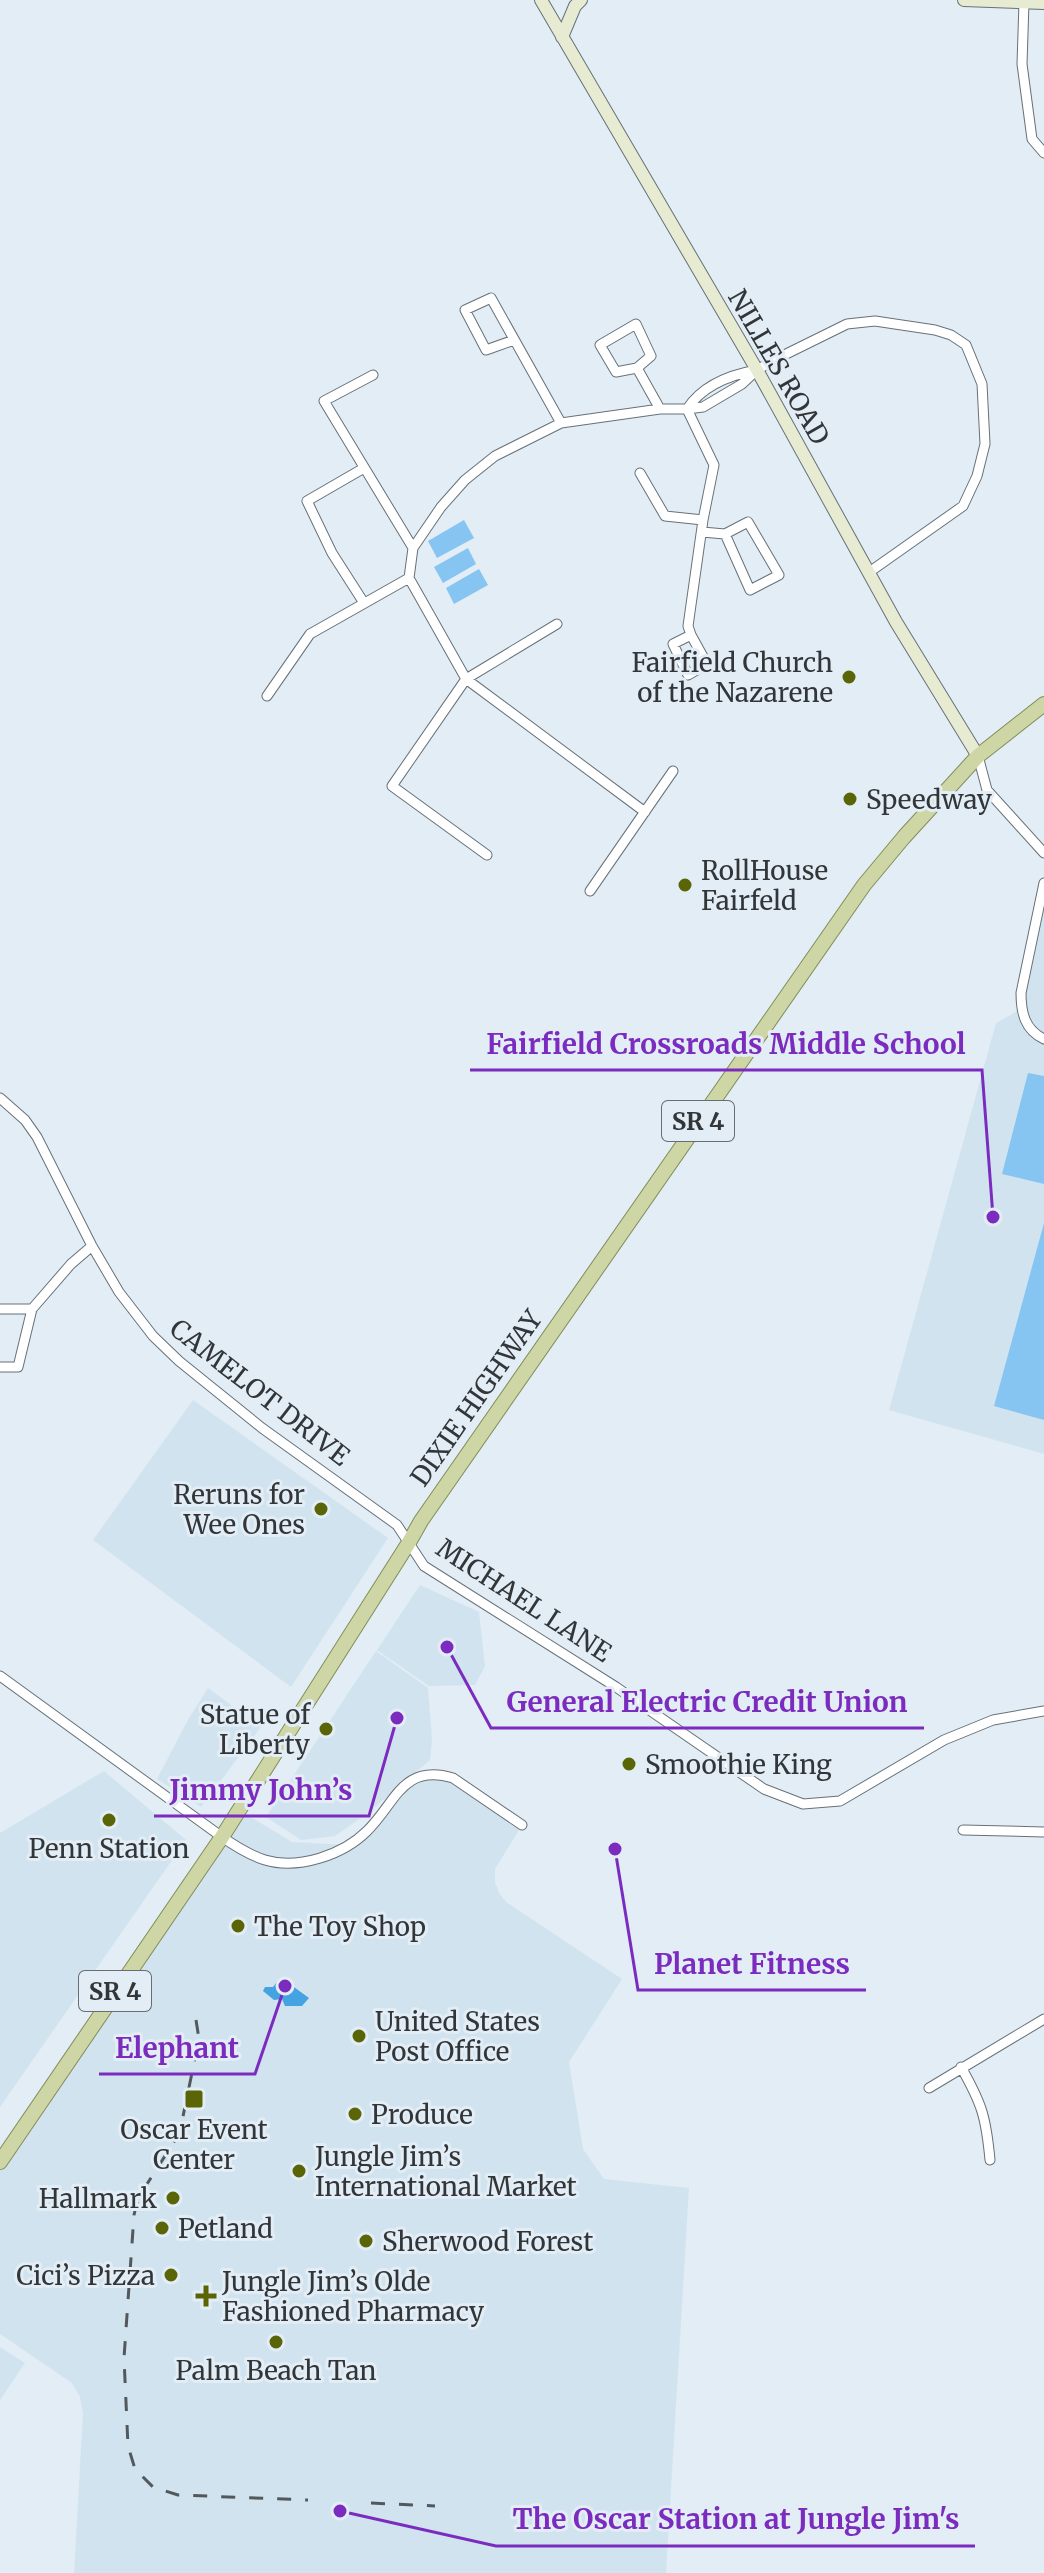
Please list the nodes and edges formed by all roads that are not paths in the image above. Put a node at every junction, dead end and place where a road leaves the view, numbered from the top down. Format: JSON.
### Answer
{"nodes":[{"id":1,"x":541,"y":0,"type":"edge"},
{"id":2,"x":581,"y":0,"type":"edge"},
{"id":3,"x":964,"y":0,"type":"edge"},
{"id":4,"x":1024,"y":2,"type":"junction"},
{"id":5,"x":1044,"y":3,"type":"edge"},
{"id":6,"x":562,"y":37,"type":"junction"},
{"id":7,"x":1044,"y":153,"type":"edge"},
{"id":8,"x":514,"y":340,"type":"junction"},
{"id":9,"x":637,"y":368,"type":"junction"},
{"id":10,"x":757,"y":370,"type":"junction"},
{"id":11,"x":373,"y":375,"type":"dead end"},
{"id":12,"x":660,"y":409,"type":"junction"},
{"id":13,"x":687,"y":409,"type":"junction"},
{"id":14,"x":561,"y":423,"type":"junction"},
{"id":15,"x":364,"y":468,"type":"junction"},
{"id":16,"x":640,"y":473,"type":"dead end"},
{"id":17,"x":703,"y":520,"type":"junction"},
{"id":18,"x":702,"y":532,"type":"junction"},
{"id":19,"x":725,"y":534,"type":"junction"},
{"id":20,"x":413,"y":548,"type":"junction"},
{"id":21,"x":868,"y":573,"type":"junction"},
{"id":22,"x":409,"y":578,"type":"junction"},
{"id":23,"x":364,"y":603,"type":"junction"},
{"id":24,"x":557,"y":624,"type":"dead end"},
{"id":25,"x":691,"y":635,"type":"dead end"},
{"id":26,"x":466,"y":679,"type":"junction"},
{"id":27,"x":267,"y":696,"type":"dead end"},
{"id":28,"x":1044,"y":704,"type":"edge"},
{"id":29,"x":978,"y":756,"type":"junction"},
{"id":30,"x":673,"y":771,"type":"dead end"},
{"id":31,"x":645,"y":812,"type":"junction"},
{"id":32,"x":1044,"y":853,"type":"edge"},
{"id":33,"x":487,"y":855,"type":"dead end"},
{"id":34,"x":1044,"y":883,"type":"edge"},
{"id":35,"x":590,"y":891,"type":"dead end"},
{"id":36,"x":1044,"y":1039,"type":"edge"},
{"id":37,"x":0,"y":1098,"type":"edge"},
{"id":38,"x":92,"y":1246,"type":"junction"},
{"id":39,"x":0,"y":1309,"type":"edge"},
{"id":40,"x":32,"y":1309,"type":"junction"},
{"id":41,"x":0,"y":1367,"type":"edge"},
{"id":42,"x":408,"y":1544,"type":"junction"},
{"id":43,"x":0,"y":1676,"type":"edge"},
{"id":44,"x":1044,"y":1711,"type":"edge"},
{"id":45,"x":522,"y":1825,"type":"dead end"},
{"id":46,"x":963,"y":1830,"type":"dead end"},
{"id":47,"x":1044,"y":1832,"type":"edge"},
{"id":48,"x":222,"y":1837,"type":"junction"},
{"id":49,"x":1044,"y":2019,"type":"edge"},
{"id":50,"x":961,"y":2067,"type":"junction"},
{"id":51,"x":929,"y":2088,"type":"dead end"},
{"id":52,"x":990,"y":2160,"type":"dead end"},
{"id":53,"x":0,"y":2162,"type":"edge"}],
"edges":[{"from":1,"to":6,"type":"street","name":"NILLES ROAD"},
{"from":2,"to":6,"type":"street"},
{"from":3,"to":4,"type":"street"},
{"from":4,"to":5,"type":"street"},
{"from":4,"to":7,"type":"street"},
{"from":6,"to":10,"type":"street","name":"NILLES ROAD"},
{"from":8,"to":8,"type":"street"},
{"from":8,"to":14,"type":"street"},
{"from":9,"to":9,"type":"street"},
{"from":9,"to":12,"type":"street"},
{"from":10,"to":13,"type":"street"},
{"from":10,"to":21,"type":"street","name":"NILLES ROAD"},
{"from":10,"to":21,"type":"street"},
{"from":11,"to":15,"type":"street"},
{"from":12,"to":13,"type":"street"},
{"from":12,"to":14,"type":"street"},
{"from":13,"to":17,"type":"street"},
{"from":14,"to":20,"type":"street"},
{"from":15,"to":20,"type":"street"},
{"from":15,"to":23,"type":"street"},
{"from":16,"to":17,"type":"street"},
{"from":17,"to":18,"type":"street"},
{"from":18,"to":19,"type":"street"},
{"from":18,"to":25,"type":"street"},
{"from":19,"to":19,"type":"street"},
{"from":20,"to":22,"type":"street"},
{"from":21,"to":29,"type":"street","name":"NILLES ROAD"},
{"from":22,"to":23,"type":"street"},
{"from":22,"to":26,"type":"street"},
{"from":23,"to":27,"type":"street"},
{"from":24,"to":26,"type":"street"},
{"from":26,"to":31,"type":"street"},
{"from":26,"to":33,"type":"street"},
{"from":28,"to":29,"type":"main road","name":"DIXIE HIGHWAY","number":"SR 4"},
{"from":29,"to":32,"type":"street"},
{"from":29,"to":42,"type":"main road","name":"DIXIE HIGHWAY","number":"SR 4"},
{"from":30,"to":31,"type":"street"},
{"from":31,"to":35,"type":"street"},
{"from":34,"to":36,"type":"street"},
{"from":37,"to":38,"type":"street","name":"CAMELOT DRIVE"},
{"from":38,"to":40,"type":"street"},
{"from":38,"to":42,"type":"street","name":"CAMELOT DRIVE"},
{"from":39,"to":40,"type":"street"},
{"from":40,"to":41,"type":"street"},
{"from":42,"to":44,"type":"street","name":"MICHAEL LANE"},
{"from":42,"to":48,"type":"main road","name":"DIXIE HIGHWAY","number":"SR 4"},
{"from":43,"to":48,"type":"street"},
{"from":45,"to":48,"type":"street"},
{"from":46,"to":47,"type":"street"},
{"from":48,"to":53,"type":"main road","name":"DIXIE HIGHWAY","number":"SR 4"},
{"from":49,"to":50,"type":"street"},
{"from":50,"to":51,"type":"street"},
{"from":50,"to":52,"type":"street"}]}
